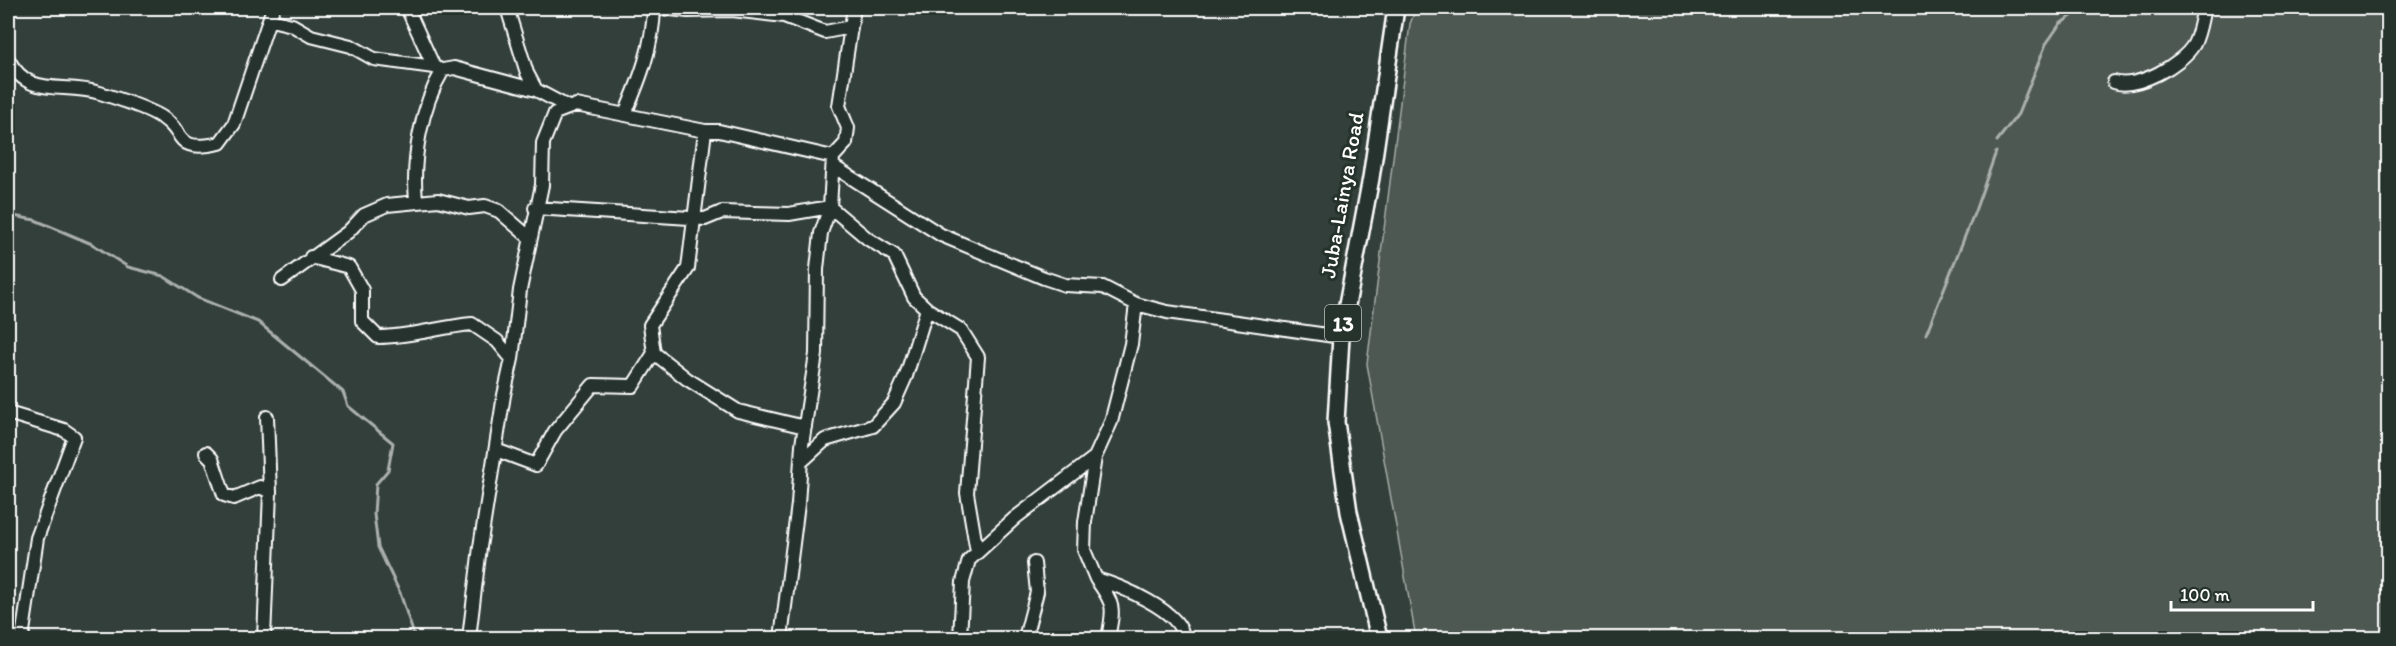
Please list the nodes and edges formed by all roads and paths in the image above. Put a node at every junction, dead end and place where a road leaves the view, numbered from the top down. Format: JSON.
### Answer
{"nodes":[{"id":1,"x":407,"y":8,"type":"edge"},
{"id":2,"x":507,"y":8,"type":"edge"},
{"id":3,"x":654,"y":8,"type":"edge"},
{"id":4,"x":662,"y":8,"type":"edge"},
{"id":5,"x":854,"y":8,"type":"edge"},
{"id":6,"x":1396,"y":8,"type":"edge"},
{"id":7,"x":2204,"y":8,"type":"edge"},
{"id":8,"x":732,"y":9,"type":"edge"},
{"id":9,"x":272,"y":14,"type":"edge"},
{"id":10,"x":851,"y":27,"type":"junction"},
{"id":11,"x":8,"y":59,"type":"edge"},
{"id":12,"x":438,"y":68,"type":"junction"},
{"id":13,"x":2114,"y":82,"type":"dead end"},
{"id":14,"x":536,"y":90,"type":"junction"},
{"id":15,"x":568,"y":107,"type":"junction"},
{"id":16,"x":625,"y":114,"type":"junction"},
{"id":17,"x":705,"y":131,"type":"junction"},
{"id":18,"x":834,"y":162,"type":"junction"},
{"id":19,"x":416,"y":200,"type":"junction"},
{"id":20,"x":830,"y":207,"type":"junction"},
{"id":21,"x":535,"y":208,"type":"junction"},
{"id":22,"x":694,"y":219,"type":"junction"},
{"id":23,"x":530,"y":238,"type":"junction"},
{"id":24,"x":311,"y":257,"type":"junction"},
{"id":25,"x":282,"y":280,"type":"dead end"},
{"id":26,"x":1136,"y":304,"type":"junction"},
{"id":27,"x":927,"y":309,"type":"junction"},
{"id":28,"x":1341,"y":337,"type":"junction"},
{"id":29,"x":654,"y":353,"type":"junction"},
{"id":30,"x":512,"y":360,"type":"junction"},
{"id":31,"x":8,"y":413,"type":"edge"},
{"id":32,"x":267,"y":417,"type":"dead end"},
{"id":33,"x":805,"y":427,"type":"junction"},
{"id":34,"x":496,"y":450,"type":"junction"},
{"id":35,"x":206,"y":453,"type":"dead end"},
{"id":36,"x":1095,"y":457,"type":"junction"},
{"id":37,"x":801,"y":462,"type":"junction"},
{"id":38,"x":270,"y":492,"type":"junction"},
{"id":39,"x":977,"y":552,"type":"junction"},
{"id":40,"x":1034,"y":563,"type":"dead end"},
{"id":41,"x":1096,"y":579,"type":"junction"},
{"id":42,"x":22,"y":639,"type":"edge"},
{"id":43,"x":264,"y":639,"type":"edge"},
{"id":44,"x":469,"y":639,"type":"edge"},
{"id":45,"x":782,"y":639,"type":"edge"},
{"id":46,"x":960,"y":639,"type":"edge"},
{"id":47,"x":1025,"y":639,"type":"edge"},
{"id":48,"x":1108,"y":639,"type":"edge"},
{"id":49,"x":1183,"y":639,"type":"edge"},
{"id":50,"x":1379,"y":639,"type":"edge"}],
"edges":[{"from":1,"to":12,"type":"street"},
{"from":2,"to":14,"type":"street"},
{"from":3,"to":16,"type":"street"},
{"from":4,"to":8,"type":"street"},
{"from":5,"to":10,"type":"street"},
{"from":6,"to":28,"type":"main road","name":"Juba-Lainya Road","number":"13"},
{"from":7,"to":13,"type":"street"},
{"from":8,"to":10,"type":"street"},
{"from":9,"to":11,"type":"street"},
{"from":9,"to":12,"type":"street"},
{"from":10,"to":18,"type":"street"},
{"from":12,"to":14,"type":"street"},
{"from":12,"to":19,"type":"street"},
{"from":14,"to":15,"type":"street"},
{"from":15,"to":16,"type":"street"},
{"from":15,"to":21,"type":"street"},
{"from":16,"to":17,"type":"street"},
{"from":17,"to":18,"type":"street"},
{"from":17,"to":22,"type":"street"},
{"from":18,"to":20,"type":"street"},
{"from":18,"to":26,"type":"street"},
{"from":19,"to":23,"type":"street"},
{"from":19,"to":24,"type":"street"},
{"from":20,"to":22,"type":"street"},
{"from":20,"to":27,"type":"street"},
{"from":20,"to":33,"type":"street"},
{"from":21,"to":22,"type":"street"},
{"from":21,"to":23,"type":"street"},
{"from":22,"to":29,"type":"street"},
{"from":23,"to":30,"type":"street"},
{"from":24,"to":25,"type":"street"},
{"from":24,"to":30,"type":"street"},
{"from":26,"to":28,"type":"street"},
{"from":26,"to":36,"type":"street"},
{"from":27,"to":37,"type":"street"},
{"from":27,"to":39,"type":"street"},
{"from":28,"to":50,"type":"main road","name":"Juba-Lainya Road","number":"13"},
{"from":29,"to":33,"type":"street"},
{"from":29,"to":34,"type":"street"},
{"from":30,"to":34,"type":"street"},
{"from":31,"to":42,"type":"street"},
{"from":32,"to":38,"type":"street"},
{"from":33,"to":37,"type":"street"},
{"from":34,"to":44,"type":"street"},
{"from":35,"to":38,"type":"street"},
{"from":36,"to":39,"type":"street"},
{"from":36,"to":41,"type":"street"},
{"from":37,"to":45,"type":"street"},
{"from":38,"to":43,"type":"street"},
{"from":39,"to":46,"type":"street"},
{"from":40,"to":47,"type":"street"},
{"from":41,"to":48,"type":"street"},
{"from":41,"to":49,"type":"street"}]}
